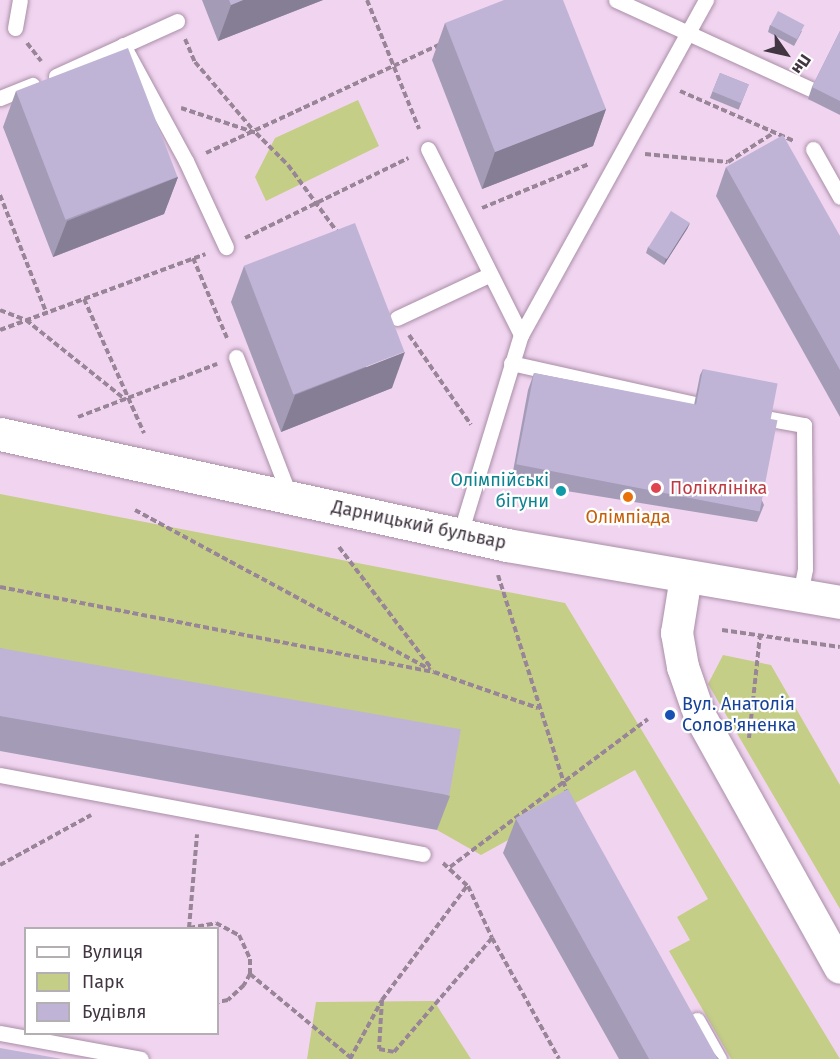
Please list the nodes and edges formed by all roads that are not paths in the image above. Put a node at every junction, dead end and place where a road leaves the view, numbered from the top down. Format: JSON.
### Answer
{"nodes":[{"id":1,"x":20,"y":0,"type":"edge"},
{"id":2,"x":616,"y":0,"type":"edge"},
{"id":3,"x":706,"y":0,"type":"edge"},
{"id":4,"x":177,"y":21,"type":"road end"},
{"id":5,"x":15,"y":28,"type":"road end"},
{"id":6,"x":686,"y":34,"type":"junction"},
{"id":7,"x":123,"y":45,"type":"junction"},
{"id":8,"x":810,"y":89,"type":"edge"},
{"id":9,"x":0,"y":98,"type":"edge"},
{"id":10,"x":428,"y":149,"type":"road end"},
{"id":11,"x":813,"y":149,"type":"road end"},
{"id":12,"x":840,"y":197,"type":"edge"},
{"id":13,"x":226,"y":247,"type":"dead end"},
{"id":14,"x":489,"y":275,"type":"junction"},
{"id":15,"x":397,"y":318,"type":"road end"},
{"id":16,"x":520,"y":335,"type":"junction"},
{"id":17,"x":236,"y":357,"type":"road end"},
{"id":18,"x":511,"y":363,"type":"junction"},
{"id":19,"x":0,"y":434,"type":"edge"},
{"id":20,"x":290,"y":497,"type":"junction"},
{"id":21,"x":460,"y":534,"type":"junction"},
{"id":22,"x":686,"y":577,"type":"junction"},
{"id":23,"x":800,"y":595,"type":"junction"},
{"id":24,"x":840,"y":602,"type":"edge"},
{"id":25,"x":0,"y":775,"type":"edge"},
{"id":26,"x":423,"y":854,"type":"road end"},
{"id":27,"x":840,"y":968,"type":"edge"},
{"id":28,"x":690,"y":1009,"type":"edge"},
{"id":29,"x":0,"y":1033,"type":"edge"},
{"id":30,"x":141,"y":1059,"type":"edge"},
{"id":31,"x":719,"y":1059,"type":"edge"}],
"edges":[{"from":1,"to":5,"type":"lane"},
{"from":2,"to":6,"type":"lane"},
{"from":3,"to":6,"type":"lane"},
{"from":4,"to":7,"type":"lane"},
{"from":6,"to":8,"type":"lane"},
{"from":6,"to":16,"type":"lane"},
{"from":7,"to":9,"type":"lane"},
{"from":7,"to":13,"type":"lane"},
{"from":10,"to":14,"type":"lane"},
{"from":11,"to":12,"type":"lane"},
{"from":14,"to":15,"type":"lane"},
{"from":14,"to":16,"type":"lane"},
{"from":16,"to":18,"type":"lane"},
{"from":17,"to":20,"type":"lane"},
{"from":18,"to":21,"type":"lane"},
{"from":18,"to":23,"type":"lane"},
{"from":19,"to":20,"type":"street","name":"Дарницький бульвар"},
{"from":20,"to":21,"type":"street","name":"Дарницький бульвар"},
{"from":21,"to":22,"type":"street","name":"Дарницький бульвар"},
{"from":22,"to":23,"type":"street","name":"Дарницький бульвар"},
{"from":22,"to":27,"type":"street"},
{"from":23,"to":24,"type":"street","name":"Дарницький бульвар"},
{"from":25,"to":26,"type":"lane"},
{"from":28,"to":31,"type":"lane"},
{"from":29,"to":30,"type":"lane"}]}
